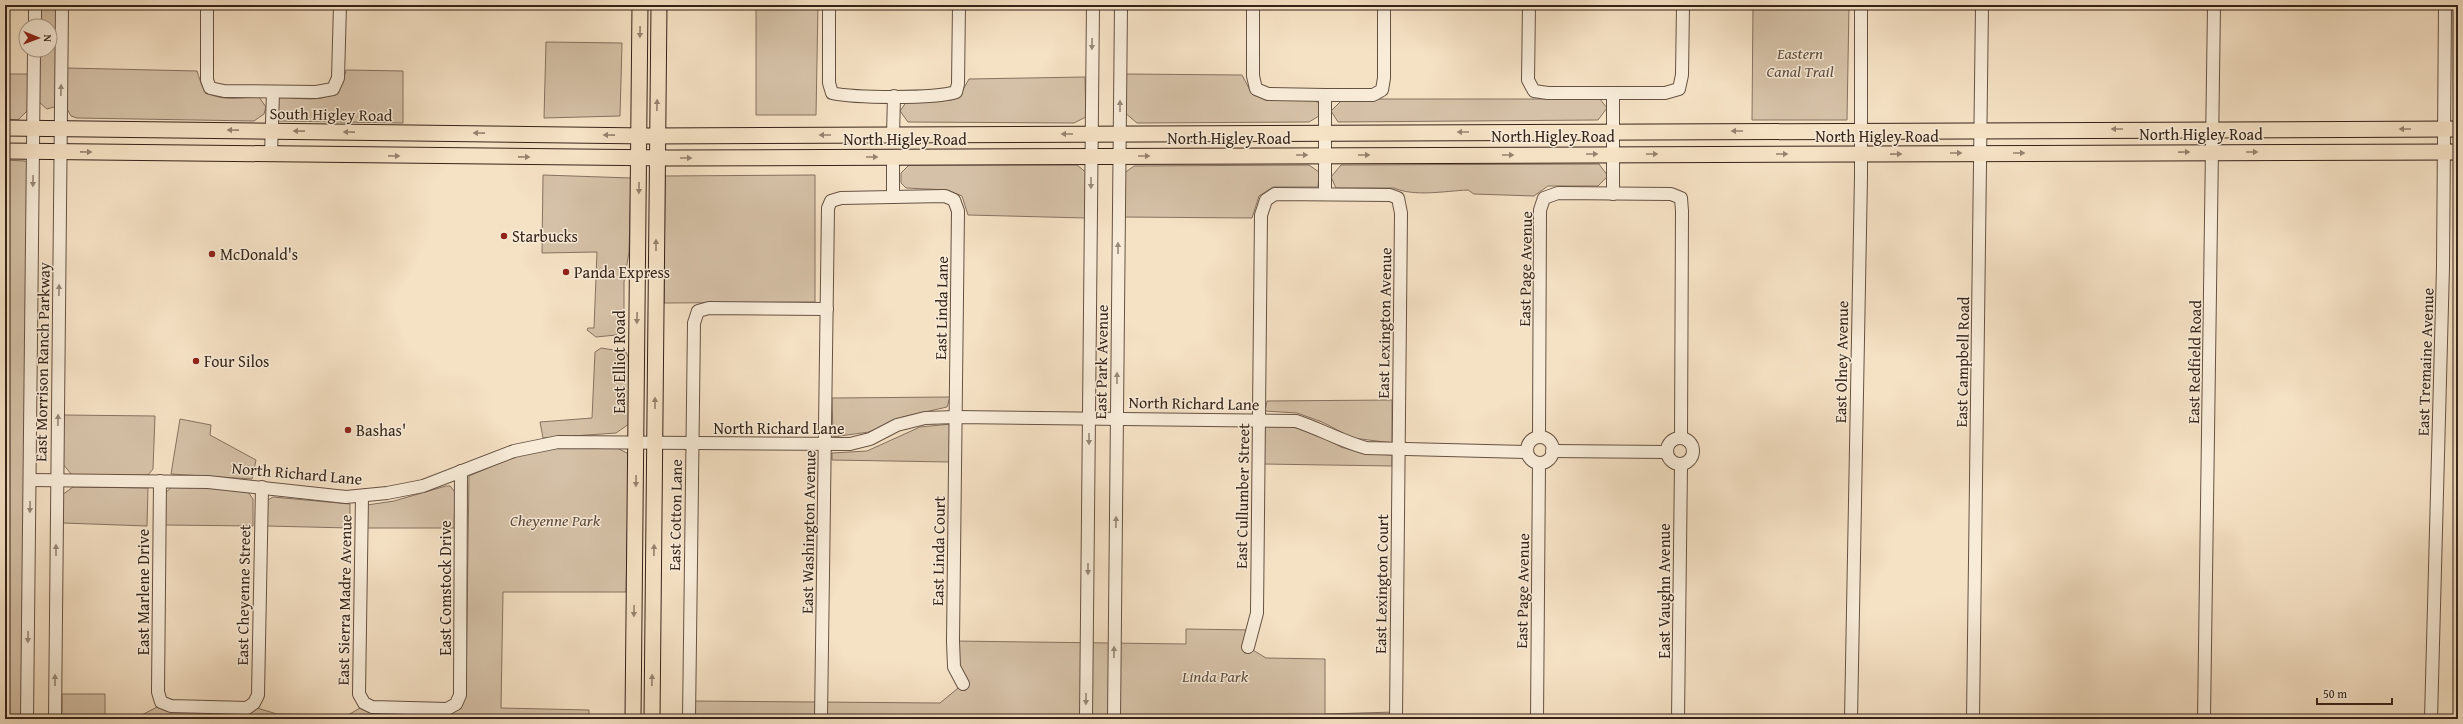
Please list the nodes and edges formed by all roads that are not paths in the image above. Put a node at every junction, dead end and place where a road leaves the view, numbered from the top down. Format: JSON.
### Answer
{"nodes":[{"id":1,"x":35,"y":5,"type":"edge"},
{"id":2,"x":62,"y":5,"type":"edge"},
{"id":3,"x":207,"y":5,"type":"edge"},
{"id":4,"x":340,"y":5,"type":"edge"},
{"id":5,"x":640,"y":5,"type":"edge"},
{"id":6,"x":658,"y":5,"type":"edge"},
{"id":7,"x":829,"y":5,"type":"edge"},
{"id":8,"x":959,"y":5,"type":"edge"},
{"id":9,"x":1093,"y":5,"type":"edge"},
{"id":10,"x":1121,"y":5,"type":"edge"},
{"id":11,"x":1253,"y":5,"type":"edge"},
{"id":12,"x":1384,"y":5,"type":"edge"},
{"id":13,"x":1529,"y":5,"type":"edge"},
{"id":14,"x":1683,"y":5,"type":"edge"},
{"id":15,"x":1861,"y":5,"type":"edge"},
{"id":16,"x":1982,"y":5,"type":"edge"},
{"id":17,"x":2214,"y":5,"type":"edge"},
{"id":18,"x":2445,"y":5,"type":"edge"},
{"id":19,"x":35,"y":18,"type":"edge"},
{"id":20,"x":34,"y":58,"type":"edge"},
{"id":21,"x":273,"y":92,"type":"junction"},
{"id":22,"x":1613,"y":93,"type":"junction"},
{"id":23,"x":1325,"y":95,"type":"junction"},
{"id":24,"x":894,"y":96,"type":"junction"},
{"id":25,"x":5,"y":128,"type":"edge"},
{"id":26,"x":33,"y":128,"type":"junction"},
{"id":27,"x":60,"y":129,"type":"junction"},
{"id":28,"x":2212,"y":129,"type":"junction"},
{"id":29,"x":2451,"y":129,"type":"edge"},
{"id":30,"x":1860,"y":130,"type":"junction"},
{"id":31,"x":1980,"y":130,"type":"junction"},
{"id":32,"x":272,"y":131,"type":"junction"},
{"id":33,"x":1614,"y":131,"type":"junction"},
{"id":34,"x":1325,"y":133,"type":"junction"},
{"id":35,"x":893,"y":134,"type":"junction"},
{"id":36,"x":1091,"y":134,"type":"junction"},
{"id":37,"x":1120,"y":134,"type":"junction"},
{"id":38,"x":639,"y":135,"type":"junction"},
{"id":39,"x":657,"y":135,"type":"junction"},
{"id":40,"x":5,"y":151,"type":"edge"},
{"id":41,"x":33,"y":151,"type":"junction"},
{"id":42,"x":60,"y":152,"type":"junction"},
{"id":43,"x":2213,"y":152,"type":"junction"},
{"id":44,"x":2451,"y":152,"type":"edge"},
{"id":45,"x":1980,"y":153,"type":"junction"},
{"id":46,"x":271,"y":154,"type":"junction"},
{"id":47,"x":1613,"y":154,"type":"junction"},
{"id":48,"x":1860,"y":154,"type":"junction"},
{"id":49,"x":1325,"y":155,"type":"junction"},
{"id":50,"x":1091,"y":156,"type":"junction"},
{"id":51,"x":1119,"y":156,"type":"junction"},
{"id":52,"x":893,"y":157,"type":"junction"},
{"id":53,"x":648,"y":158,"type":"junction"},
{"id":54,"x":1325,"y":194,"type":"junction"},
{"id":55,"x":1613,"y":194,"type":"junction"},
{"id":56,"x":893,"y":197,"type":"junction"},
{"id":57,"x":827,"y":309,"type":"junction"},
{"id":58,"x":956,"y":416,"type":"junction"},
{"id":59,"x":1089,"y":418,"type":"junction"},
{"id":60,"x":1117,"y":418,"type":"junction"},
{"id":61,"x":1259,"y":419,"type":"junction"},
{"id":62,"x":1539,"y":437,"type":"junction"},
{"id":63,"x":1681,"y":438,"type":"junction"},
{"id":64,"x":636,"y":442,"type":"junction"},
{"id":65,"x":655,"y":442,"type":"junction"},
{"id":66,"x":692,"y":443,"type":"junction"},
{"id":67,"x":825,"y":445,"type":"junction"},
{"id":68,"x":1399,"y":449,"type":"junction"},
{"id":69,"x":1526,"y":452,"type":"junction"},
{"id":70,"x":1552,"y":452,"type":"junction"},
{"id":71,"x":1667,"y":452,"type":"junction"},
{"id":72,"x":1539,"y":463,"type":"junction"},
{"id":73,"x":1681,"y":464,"type":"junction"},
{"id":74,"x":461,"y":471,"type":"junction"},
{"id":75,"x":30,"y":480,"type":"junction"},
{"id":76,"x":57,"y":480,"type":"junction"},
{"id":77,"x":160,"y":481,"type":"junction"},
{"id":78,"x":262,"y":487,"type":"junction"},
{"id":79,"x":362,"y":496,"type":"junction"},
{"id":80,"x":1248,"y":648,"type":"dead end"},
{"id":81,"x":963,"y":684,"type":"dead end"},
{"id":82,"x":254,"y":703,"type":"joint"},
{"id":83,"x":364,"y":704,"type":"joint"},
{"id":84,"x":1396,"y":718,"type":"edge"},
{"id":85,"x":27,"y":719,"type":"edge"},
{"id":86,"x":55,"y":719,"type":"edge"},
{"id":87,"x":633,"y":719,"type":"edge"},
{"id":88,"x":652,"y":719,"type":"edge"},
{"id":89,"x":689,"y":719,"type":"edge"},
{"id":90,"x":821,"y":719,"type":"edge"},
{"id":91,"x":1086,"y":719,"type":"edge"},
{"id":92,"x":1114,"y":719,"type":"edge"},
{"id":93,"x":1537,"y":719,"type":"edge"},
{"id":94,"x":1678,"y":719,"type":"edge"},
{"id":95,"x":1851,"y":719,"type":"edge"},
{"id":96,"x":1973,"y":719,"type":"edge"},
{"id":97,"x":2204,"y":719,"type":"edge"},
{"id":98,"x":2432,"y":719,"type":"edge"}],
"edges":[{"from":1,"to":19,"type":"street"},
{"from":27,"to":2,"type":"street","name":"East Morrison Ranch Parkway","one_way":true},
{"from":3,"to":21,"type":"street"},
{"from":4,"to":21,"type":"street"},
{"from":5,"to":38,"type":"main road","name":"East Elliot Road","one_way":true},
{"from":39,"to":6,"type":"main road","name":"East Elliot Road","one_way":true},
{"from":7,"to":24,"type":"street"},
{"from":8,"to":24,"type":"street"},
{"from":9,"to":36,"type":"street","name":"East Park Avenue","one_way":true},
{"from":37,"to":10,"type":"street","name":"East Park Avenue","one_way":true},
{"from":11,"to":23,"type":"street"},
{"from":12,"to":23,"type":"street"},
{"from":13,"to":22,"type":"street"},
{"from":14,"to":22,"type":"street"},
{"from":15,"to":30,"type":"street","name":"East Olney Avenue"},
{"from":16,"to":31,"type":"street","name":"East Campbell Road"},
{"from":17,"to":28,"type":"street","name":"East Redfield Road"},
{"from":18,"to":29,"type":"street","name":"East Tremaine Avenue"},
{"from":20,"to":26,"type":"street","name":"East Morrison Ranch Parkway"},
{"from":21,"to":32,"type":"street"},
{"from":22,"to":33,"type":"street"},
{"from":23,"to":34,"type":"street"},
{"from":24,"to":35,"type":"street"},
{"from":25,"to":26,"type":"main road","name":"South Higley Road"},
{"from":26,"to":27,"type":"main road","name":"South Higley Road"},
{"from":26,"to":41,"type":"street","name":"East Morrison Ranch Parkway"},
{"from":32,"to":27,"type":"main road","name":"South Higley Road","one_way":true},
{"from":27,"to":42,"type":"street","name":"East Morrison Ranch Parkway"},
{"from":29,"to":28,"type":"main road","name":"North Higley Road","one_way":true},
{"from":28,"to":31,"type":"main road","name":"North Higley Road","one_way":true},
{"from":28,"to":43,"type":"street","name":"East Redfield Road"},
{"from":29,"to":44,"type":"street","name":"East Tremaine Avenue"},
{"from":30,"to":31,"type":"main road","name":"North Higley Road"},
{"from":30,"to":33,"type":"main road","name":"North Higley Road","one_way":true},
{"from":30,"to":48,"type":"street","name":"East Olney Avenue"},
{"from":31,"to":45,"type":"street","name":"East Campbell Road"},
{"from":38,"to":32,"type":"main road","name":"South Higley Road","one_way":true},
{"from":32,"to":46,"type":"street"},
{"from":33,"to":34,"type":"main road","name":"North Higley Road","one_way":true},
{"from":33,"to":47,"type":"street"},
{"from":34,"to":37,"type":"main road","name":"North Higley Road"},
{"from":34,"to":49,"type":"street"},
{"from":36,"to":35,"type":"main road","name":"North Higley Road","one_way":true},
{"from":35,"to":39,"type":"main road","name":"North Higley Road","one_way":true},
{"from":36,"to":37,"type":"main road","name":"North Higley Road"},
{"from":36,"to":50,"type":"street","name":"East Park Avenue"},
{"from":37,"to":51,"type":"street","name":"East Park Avenue"},
{"from":38,"to":39,"type":"main road","name":"South Higley Road"},
{"from":38,"to":53,"type":"main road","name":"East Elliot Road"},
{"from":39,"to":53,"type":"main road","name":"East Elliot Road"},
{"from":40,"to":41,"type":"main road"},
{"from":41,"to":42,"type":"main road"},
{"from":41,"to":75,"type":"street","name":"East Morrison Ranch Parkway","one_way":true},
{"from":42,"to":46,"type":"main road","one_way":true},
{"from":76,"to":42,"type":"street","name":"East Morrison Ranch Parkway","one_way":true},
{"from":43,"to":44,"type":"main road","name":"North Higley Road","one_way":true},
{"from":45,"to":43,"type":"main road","name":"North Higley Road","one_way":true},
{"from":43,"to":97,"type":"street","name":"East Redfield Road"},
{"from":44,"to":98,"type":"street","name":"East Tremaine Avenue"},
{"from":48,"to":45,"type":"main road","name":"North Higley Road","one_way":true},
{"from":45,"to":96,"type":"street","name":"East Campbell Road"},
{"from":46,"to":53,"type":"main road","one_way":true},
{"from":47,"to":48,"type":"main road","name":"North Higley Road","one_way":true},
{"from":49,"to":47,"type":"main road","name":"North Higley Road","one_way":true},
{"from":47,"to":55,"type":"street"},
{"from":48,"to":95,"type":"street","name":"East Olney Avenue"},
{"from":51,"to":49,"type":"main road","name":"North Higley Road","one_way":true},
{"from":49,"to":54,"type":"street"},
{"from":50,"to":51,"type":"main road","name":"North Higley Road"},
{"from":50,"to":52,"type":"main road","name":"North Higley Road"},
{"from":50,"to":59,"type":"street","name":"East Park Avenue","one_way":true},
{"from":60,"to":51,"type":"street","name":"East Park Avenue","one_way":true},
{"from":53,"to":52,"type":"main road","name":"North Higley Road","one_way":true},
{"from":52,"to":56,"type":"street"},
{"from":53,"to":64,"type":"main road","name":"East Elliot Road","one_way":true},
{"from":65,"to":53,"type":"main road","name":"East Elliot Road","one_way":true},
{"from":54,"to":61,"type":"street","name":"East Cullumber Street"},
{"from":54,"to":68,"type":"street","name":"East Lexington Avenue"},
{"from":55,"to":62,"type":"street","name":"East Page Avenue"},
{"from":55,"to":63,"type":"street"},
{"from":56,"to":57,"type":"street","name":"East Washington Avenue"},
{"from":56,"to":58,"type":"street","name":"East Linda Lane"},
{"from":57,"to":66,"type":"street","name":"East Cotton Lane"},
{"from":57,"to":67,"type":"street","name":"East Washington Avenue"},
{"from":58,"to":59,"type":"street","name":"North Richard Lane"},
{"from":58,"to":67,"type":"street","name":"North Richard Lane"},
{"from":58,"to":81,"type":"street","name":"East Linda Court"},
{"from":59,"to":60,"type":"street","name":"North Richard Lane"},
{"from":59,"to":91,"type":"street","name":"East Park Avenue","one_way":true},
{"from":60,"to":61,"type":"street","name":"North Richard Lane"},
{"from":92,"to":60,"type":"street","name":"East Park Avenue","one_way":true},
{"from":61,"to":68,"type":"street","name":"North Richard Lane"},
{"from":61,"to":80,"type":"street","name":"East Cullumber Street"},
{"from":62,"to":69,"type":"street"},
{"from":62,"to":70,"type":"street"},
{"from":63,"to":71,"type":"street"},
{"from":63,"to":73,"type":"street"},
{"from":64,"to":65,"type":"street","name":"North Richard Lane"},
{"from":64,"to":74,"type":"street","name":"North Richard Lane"},
{"from":64,"to":87,"type":"main road","name":"East Elliot Road","one_way":true},
{"from":65,"to":66,"type":"street","name":"North Richard Lane"},
{"from":88,"to":65,"type":"main road","name":"East Elliot Road","one_way":true},
{"from":66,"to":67,"type":"street","name":"North Richard Lane"},
{"from":66,"to":89,"type":"street","name":"East Cotton Lane"},
{"from":67,"to":90,"type":"street","name":"East Washington Avenue"},
{"from":68,"to":69,"type":"street","name":"North Richard Lane"},
{"from":68,"to":84,"type":"street","name":"East Lexington Court"},
{"from":69,"to":72,"type":"street"},
{"from":70,"to":71,"type":"street"},
{"from":70,"to":72,"type":"street"},
{"from":71,"to":73,"type":"street"},
{"from":72,"to":93,"type":"street","name":"East Page Avenue"},
{"from":73,"to":94,"type":"street","name":"East Vaughn Avenue"},
{"from":74,"to":79,"type":"street","name":"North Richard Lane"},
{"from":74,"to":83,"type":"street","name":"East Comstock Drive"},
{"from":75,"to":76,"type":"street","name":"North Richard Lane"},
{"from":75,"to":85,"type":"street","name":"East Morrison Ranch Parkway","one_way":true},
{"from":76,"to":77,"type":"street","name":"North Richard Lane"},
{"from":86,"to":76,"type":"street","name":"East Morrison Ranch Parkway","one_way":true},
{"from":77,"to":78,"type":"street","name":"North Richard Lane"},
{"from":77,"to":82,"type":"street","name":"East Marlene Drive"},
{"from":78,"to":79,"type":"street","name":"North Richard Lane"},
{"from":78,"to":82,"type":"street","name":"East Cheyenne Street"},
{"from":79,"to":83,"type":"street","name":"East Sierra Madre Avenue"}]}
